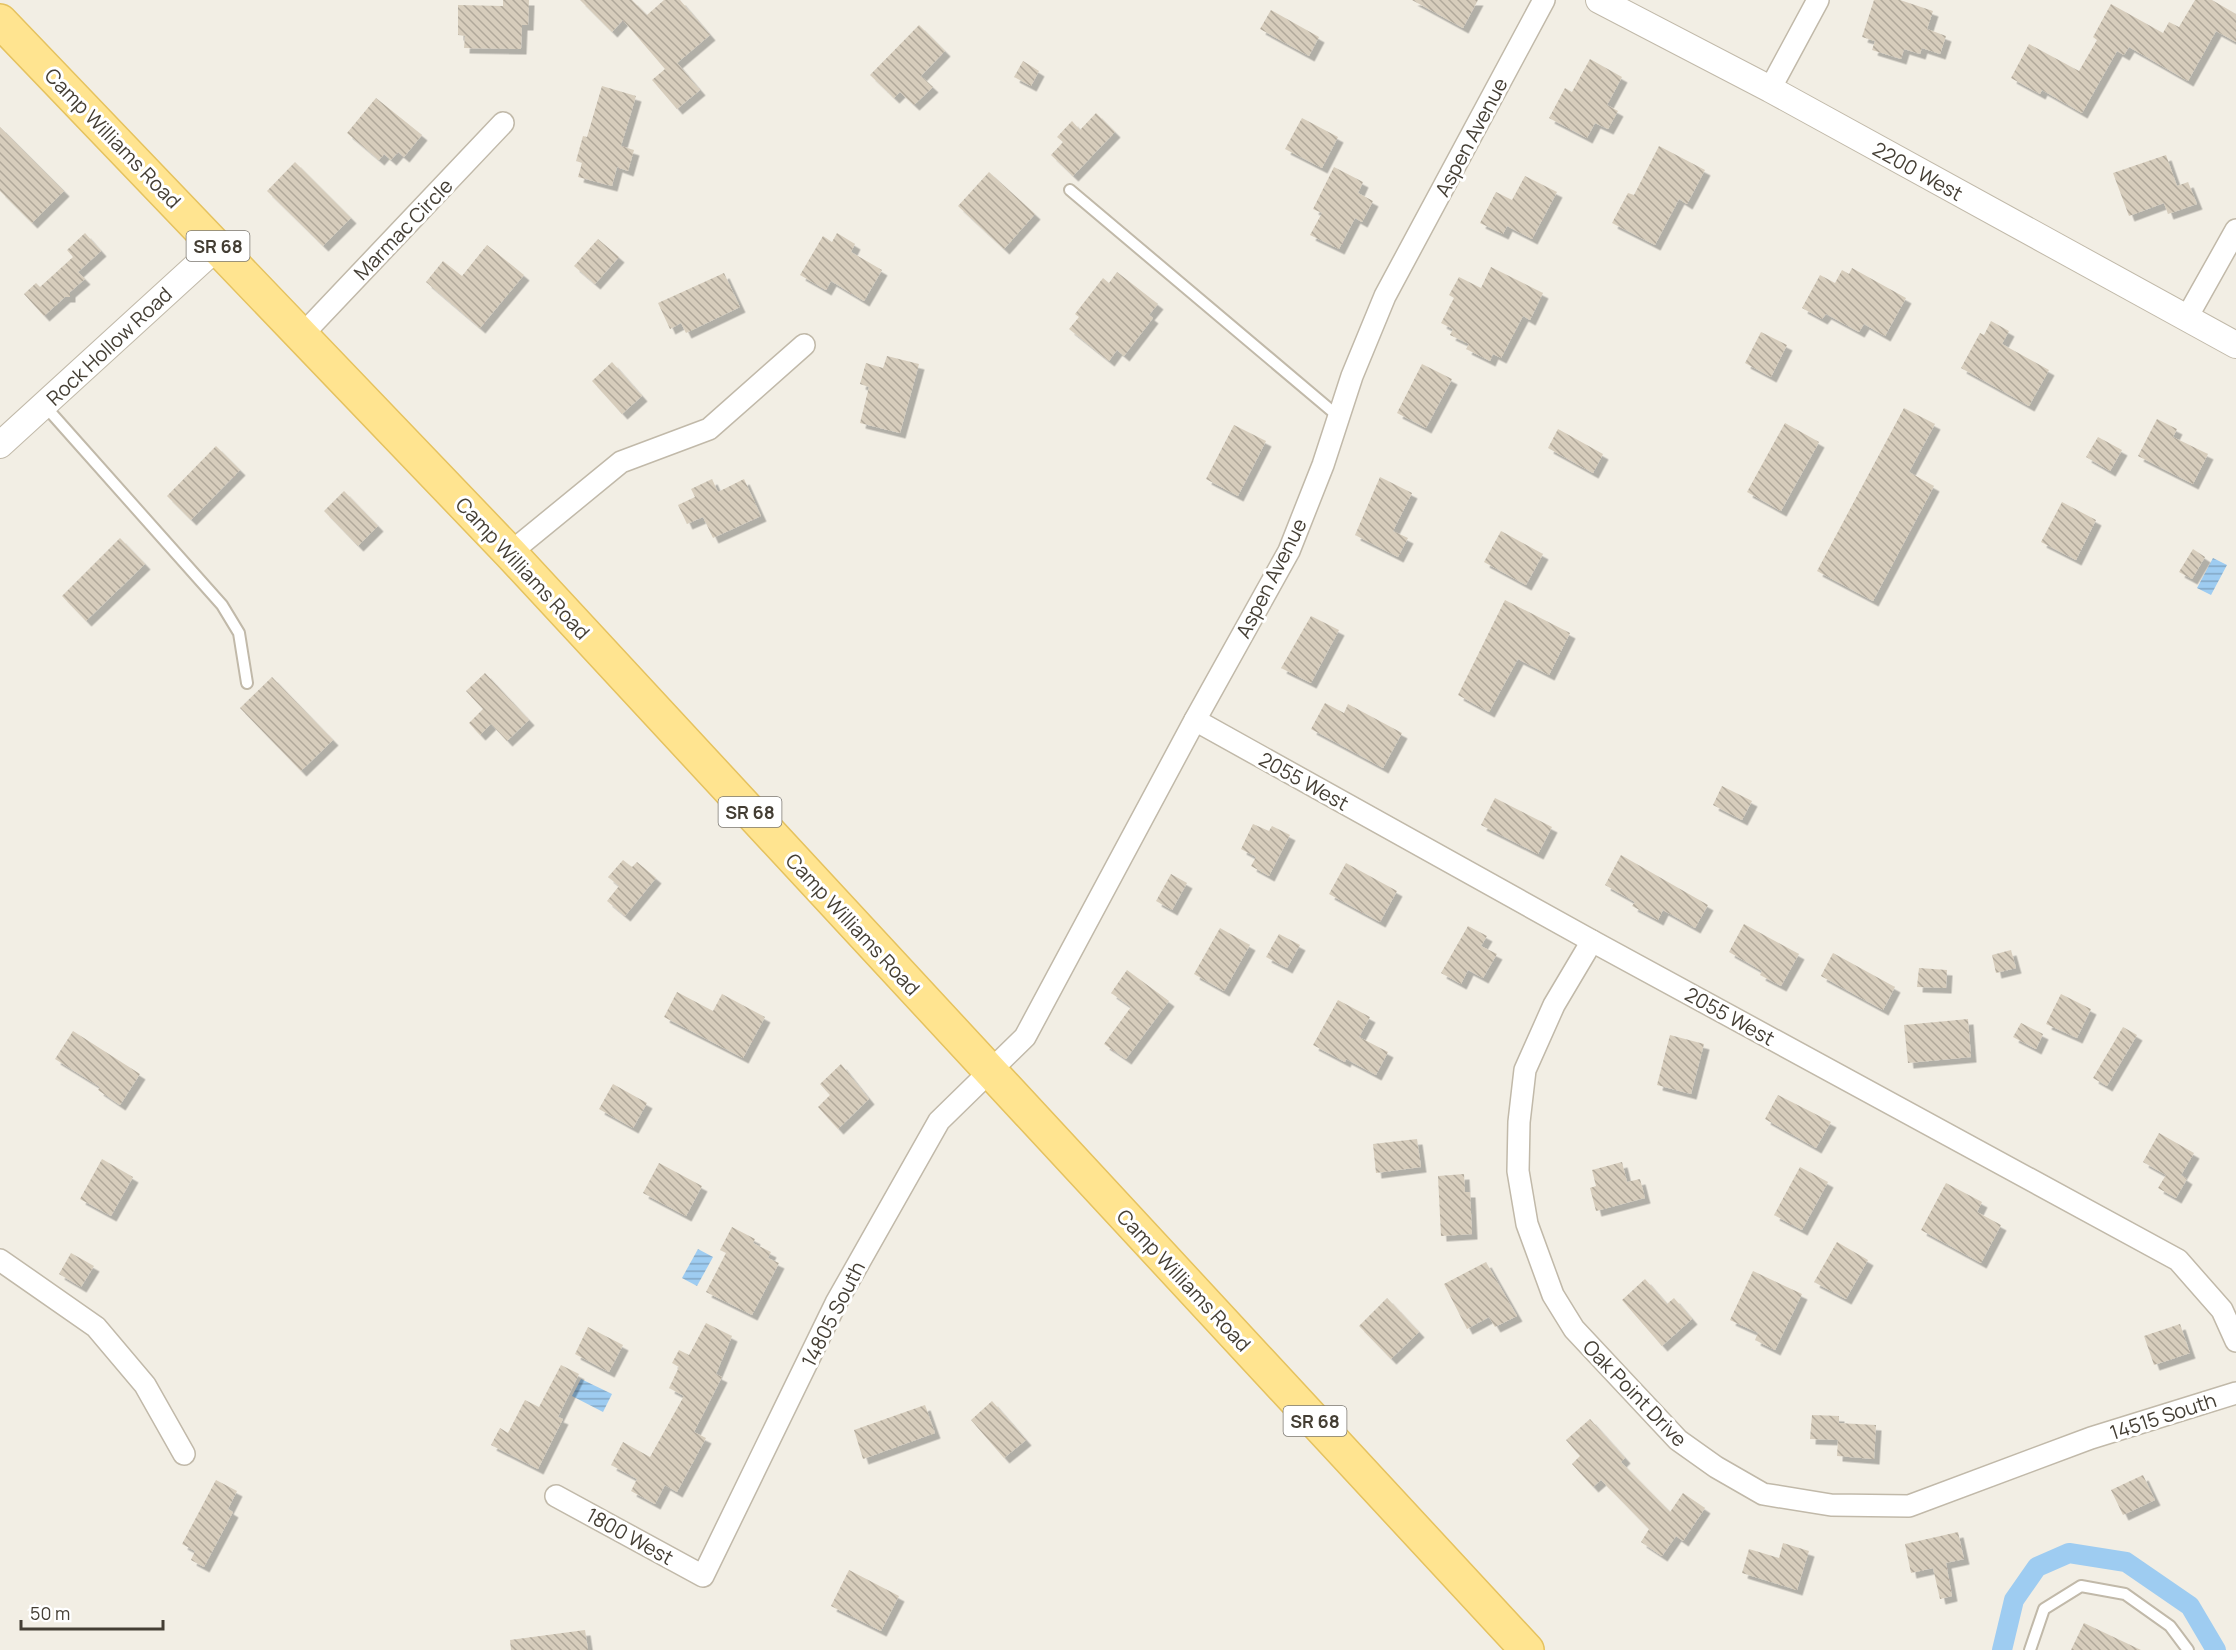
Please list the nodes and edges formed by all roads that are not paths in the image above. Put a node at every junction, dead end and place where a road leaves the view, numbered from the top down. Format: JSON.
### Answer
{"nodes":[{"id":1,"x":1544,"y":0,"type":"edge"},
{"id":2,"x":1599,"y":0,"type":"edge"},
{"id":3,"x":1818,"y":0,"type":"edge"},
{"id":4,"x":0,"y":21,"type":"edge"},
{"id":5,"x":1770,"y":89,"type":"junction"},
{"id":6,"x":503,"y":123,"type":"dead end"},
{"id":7,"x":1070,"y":190,"type":"dead end"},
{"id":8,"x":2236,"y":230,"type":"edge"},
{"id":9,"x":218,"y":246,"type":"junction"},
{"id":10,"x":2186,"y":319,"type":"junction"},
{"id":11,"x":303,"y":334,"type":"junction"},
{"id":12,"x":804,"y":345,"type":"dead end"},
{"id":13,"x":2236,"y":345,"type":"edge"},
{"id":14,"x":45,"y":406,"type":"junction"},
{"id":15,"x":1339,"y":417,"type":"junction"},
{"id":16,"x":0,"y":445,"type":"edge"},
{"id":17,"x":510,"y":553,"type":"junction"},
{"id":18,"x":247,"y":683,"type":"dead end"},
{"id":19,"x":1195,"y":720,"type":"junction"},
{"id":20,"x":1592,"y":941,"type":"junction"},
{"id":21,"x":990,"y":1071,"type":"junction"},
{"id":22,"x":0,"y":1260,"type":"edge"},
{"id":23,"x":2236,"y":1341,"type":"edge"},
{"id":24,"x":2236,"y":1393,"type":"edge"},
{"id":25,"x":2091,"y":1438,"type":"joint"},
{"id":26,"x":184,"y":1454,"type":"dead end"},
{"id":27,"x":556,"y":1496,"type":"dead end"},
{"id":28,"x":703,"y":1576,"type":"joint"},
{"id":29,"x":1527,"y":1650,"type":"edge"},
{"id":30,"x":2030,"y":1650,"type":"edge"},
{"id":31,"x":2188,"y":1650,"type":"edge"}],
"edges":[{"from":1,"to":15,"type":"street","name":"Aspen Avenue"},
{"from":2,"to":5,"type":"street","name":"2200 West"},
{"from":3,"to":5,"type":"street"},
{"from":4,"to":9,"type":"main road","name":"Camp Williams Road","number":"SR 68"},
{"from":5,"to":10,"type":"street","name":"2200 West"},
{"from":6,"to":11,"type":"street","name":"Marmac Circle"},
{"from":7,"to":15,"type":"lane"},
{"from":8,"to":10,"type":"street"},
{"from":9,"to":11,"type":"main road","name":"Camp Williams Road","number":"SR 68"},
{"from":9,"to":14,"type":"street","name":"Rock Hollow Road"},
{"from":10,"to":13,"type":"street","name":"2200 West"},
{"from":11,"to":17,"type":"main road","name":"Camp Williams Road","number":"SR 68"},
{"from":12,"to":17,"type":"street"},
{"from":14,"to":16,"type":"street","name":"Rock Hollow Road"},
{"from":14,"to":18,"type":"lane"},
{"from":15,"to":19,"type":"street","name":"Aspen Avenue"},
{"from":17,"to":21,"type":"main road","name":"Camp Williams Road","number":"SR 68"},
{"from":19,"to":20,"type":"street","name":"2055 West"},
{"from":19,"to":21,"type":"street","name":"Aspen Avenue"},
{"from":20,"to":23,"type":"street","name":"2055 West"},
{"from":20,"to":25,"type":"street","name":"Oak Point Drive"},
{"from":21,"to":28,"type":"street","name":"14805 South"},
{"from":21,"to":29,"type":"main road","name":"Camp Williams Road","number":"SR 68"},
{"from":22,"to":26,"type":"street"},
{"from":24,"to":25,"type":"street","name":"14515 South"},
{"from":27,"to":28,"type":"street","name":"1800 West"},
{"from":30,"to":31,"type":"lane"}]}
